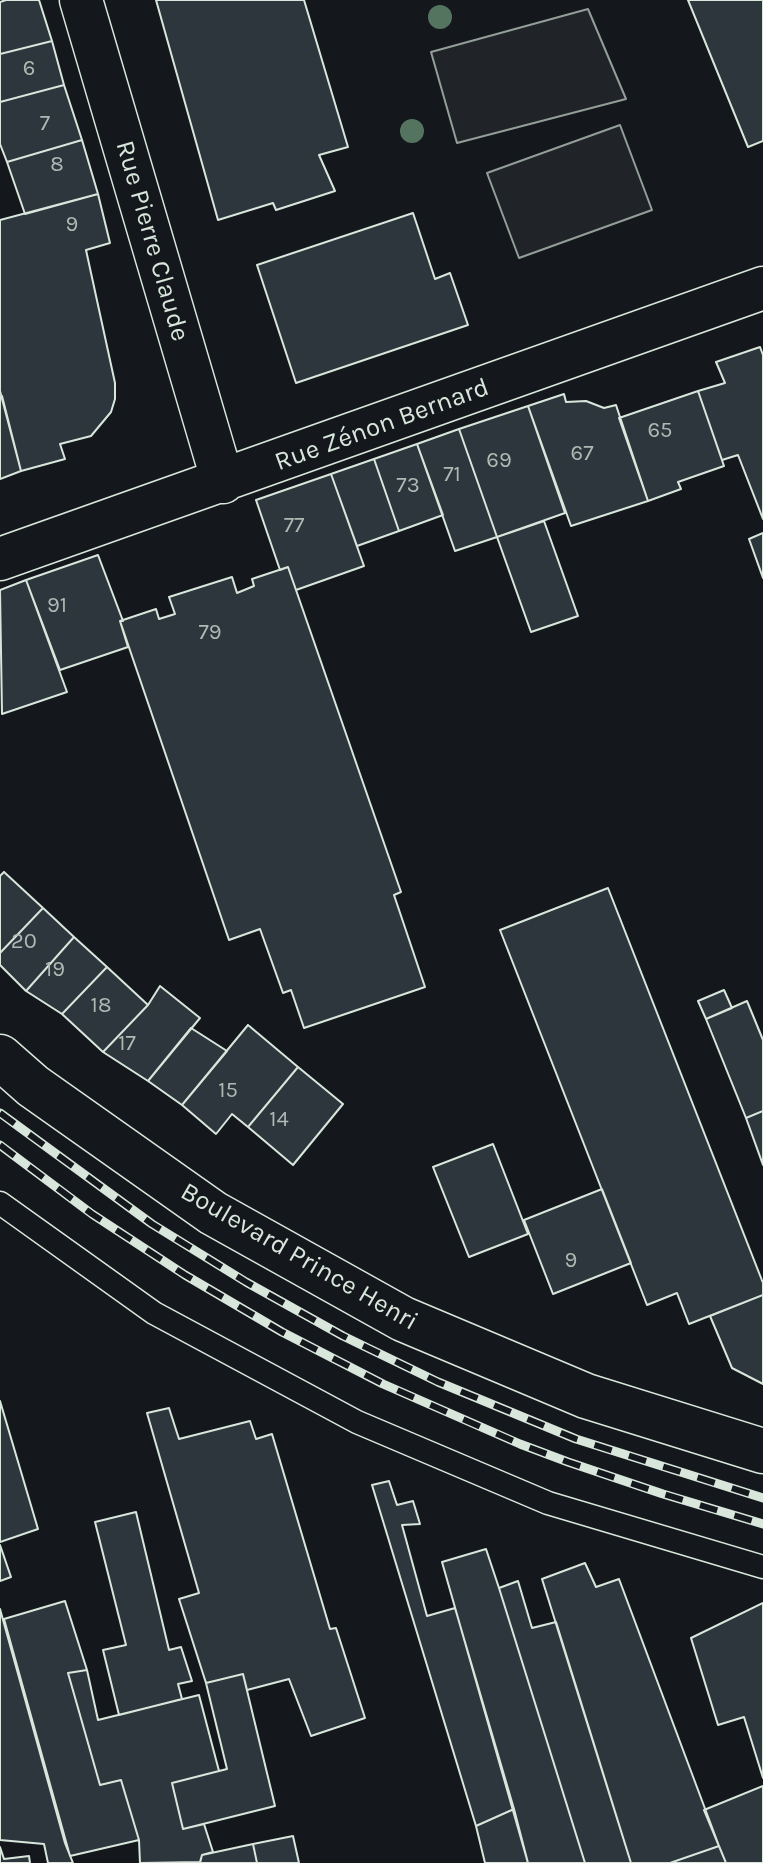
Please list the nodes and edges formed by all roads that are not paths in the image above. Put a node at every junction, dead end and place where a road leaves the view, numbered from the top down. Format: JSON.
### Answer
{"nodes":[{"id":1,"x":81,"y":0,"type":"edge"},
{"id":2,"x":762,"y":291,"type":"edge"},
{"id":3,"x":223,"y":482,"type":"junction"},
{"id":4,"x":0,"y":559,"type":"edge"},
{"id":5,"x":0,"y":1057,"type":"edge"},
{"id":6,"x":0,"y":1203,"type":"edge"},
{"id":7,"x":763,"y":1451,"type":"edge"},
{"id":8,"x":763,"y":1567,"type":"edge"}],
"edges":[{"from":1,"to":3,"type":"street","name":"Rue Pierre Claude"},
{"from":2,"to":3,"type":"street","name":"Rue Zénon Bernard"},
{"from":3,"to":4,"type":"street","name":"Rue Zénon Bernard"},
{"from":5,"to":7,"type":"main road","name":"Boulevard Prince Henri"},
{"from":6,"to":8,"type":"lane"}]}
